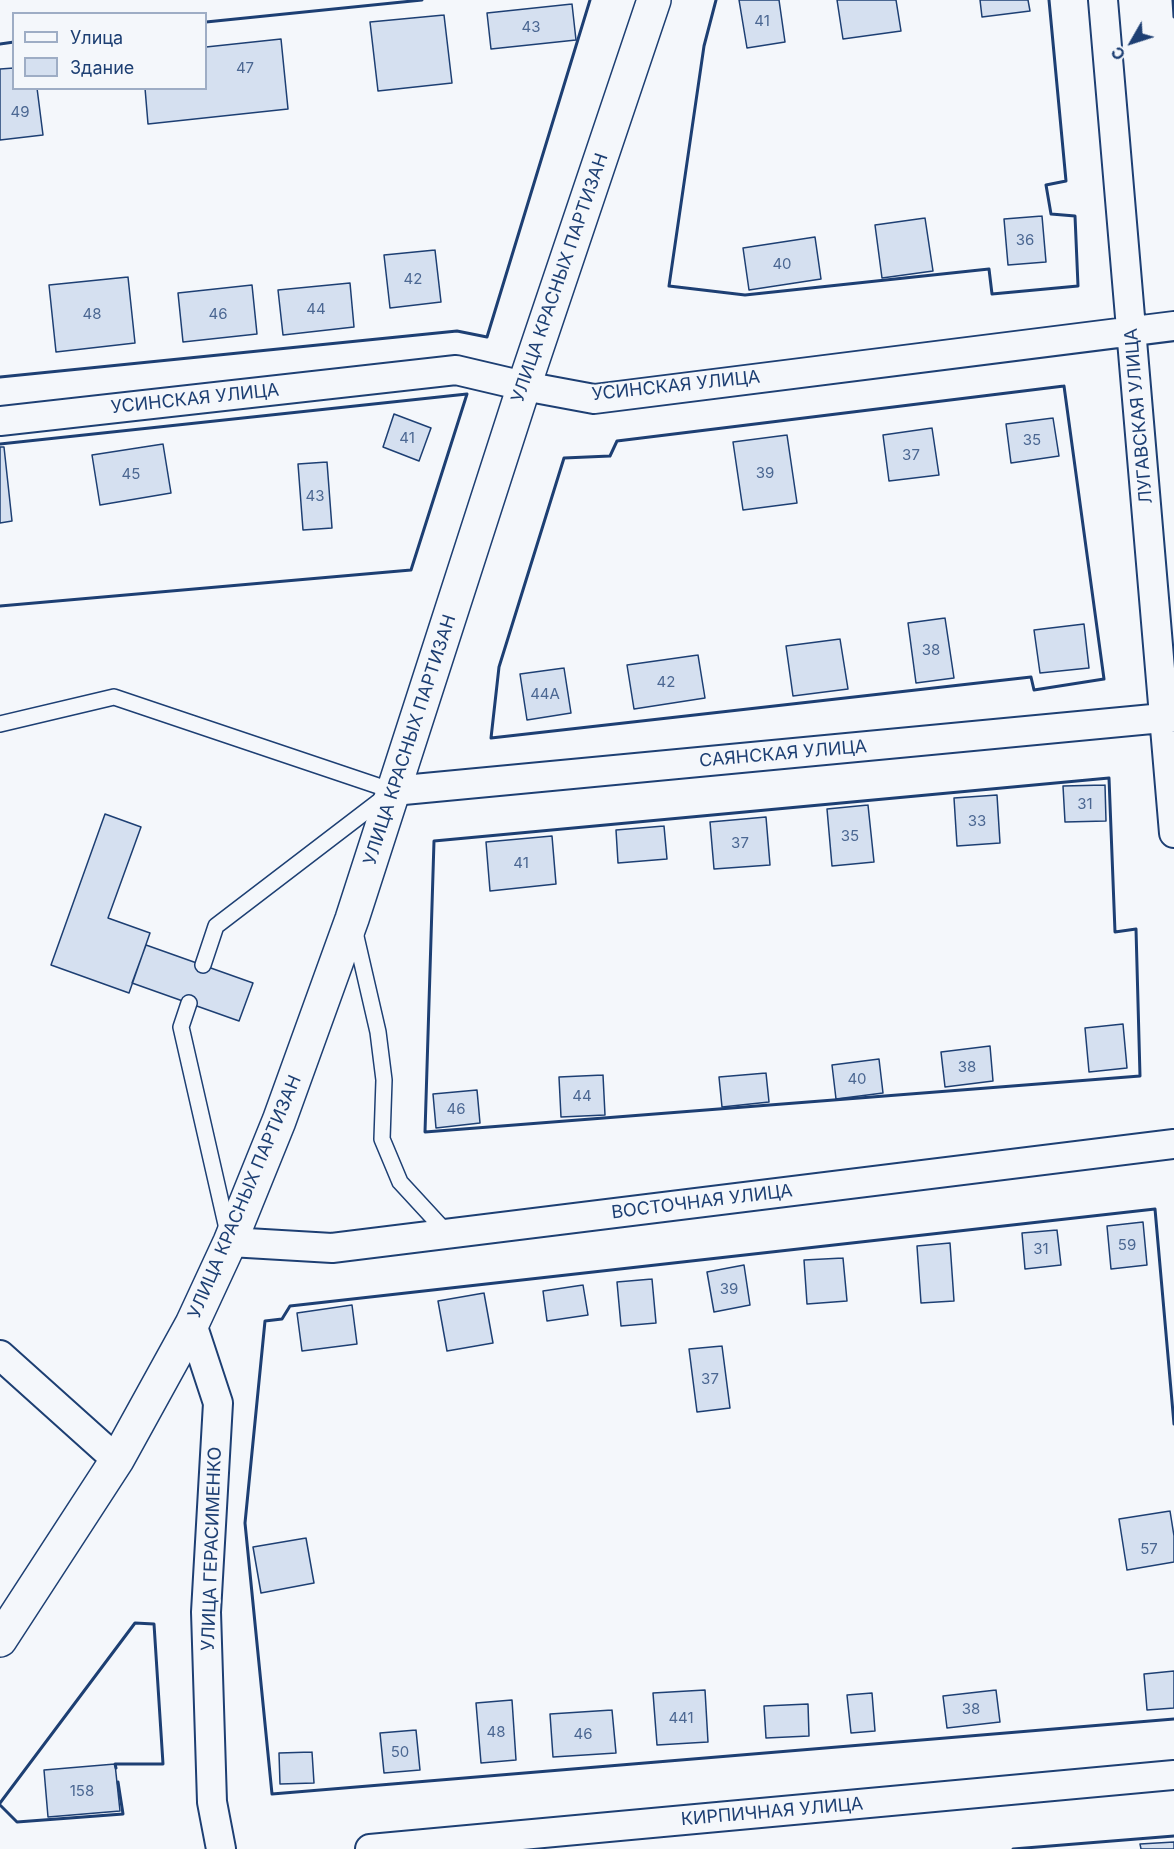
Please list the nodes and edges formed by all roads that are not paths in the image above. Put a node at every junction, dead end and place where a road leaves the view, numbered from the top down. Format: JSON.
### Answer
{"nodes":[{"id":1,"x":654,"y":0,"type":"edge"},
{"id":2,"x":1104,"y":0,"type":"edge"},
{"id":3,"x":1174,"y":326,"type":"edge"},
{"id":4,"x":1132,"y":330,"type":"junction"},
{"id":5,"x":524,"y":386,"type":"junction"},
{"id":6,"x":0,"y":421,"type":"edge"},
{"id":7,"x":1169,"y":718,"type":"edge"},
{"id":8,"x":0,"y":724,"type":"edge"},
{"id":9,"x":393,"y":791,"type":"junction"},
{"id":10,"x":1174,"y":833,"type":"edge"},
{"id":11,"x":352,"y":919,"type":"junction"},
{"id":12,"x":203,"y":965,"type":"dead end"},
{"id":13,"x":189,"y":1003,"type":"dead end"},
{"id":14,"x":1174,"y":1144,"type":"edge"},
{"id":15,"x":447,"y":1233,"type":"junction"},
{"id":16,"x":230,"y":1242,"type":"junction"},
{"id":17,"x":192,"y":1324,"type":"junction"},
{"id":18,"x":0,"y":1355,"type":"edge"},
{"id":19,"x":117,"y":1460,"type":"junction"},
{"id":20,"x":0,"y":1640,"type":"edge"},
{"id":21,"x":1174,"y":1775,"type":"edge"},
{"id":22,"x":221,"y":1849,"type":"edge"},
{"id":23,"x":370,"y":1849,"type":"edge"}],
"edges":[{"from":1,"to":5,"type":"main road","name":"УЛИЦА КРАСНЫХ ПАРТИЗАН"},
{"from":2,"to":4,"type":"street","name":"ЛУГАВСКАЯ УЛИЦА"},
{"from":3,"to":4,"type":"street","name":"УСИНСКАЯ УЛИЦА"},
{"from":4,"to":5,"type":"street","name":"УСИНСКАЯ УЛИЦА"},
{"from":4,"to":7,"type":"street","name":"ЛУГАВСКАЯ УЛИЦА"},
{"from":5,"to":6,"type":"street","name":"УСИНСКАЯ УЛИЦА"},
{"from":5,"to":9,"type":"main road","name":"УЛИЦА КРАСНЫХ ПАРТИЗАН"},
{"from":7,"to":9,"type":"street","name":"САЯНСКАЯ УЛИЦА"},
{"from":7,"to":10,"type":"street","name":"ЛУГАВСКАЯ УЛИЦА"},
{"from":8,"to":9,"type":"lane"},
{"from":9,"to":11,"type":"main road","name":"УЛИЦА КРАСНЫХ ПАРТИЗАН"},
{"from":9,"to":12,"type":"lane"},
{"from":11,"to":15,"type":"lane"},
{"from":11,"to":16,"type":"main road","name":"УЛИЦА КРАСНЫХ ПАРТИЗАН"},
{"from":13,"to":16,"type":"lane"},
{"from":14,"to":15,"type":"street","name":"ВОСТОЧНАЯ УЛИЦА"},
{"from":15,"to":16,"type":"street","name":"ВОСТОЧНАЯ УЛИЦА"},
{"from":16,"to":17,"type":"main road","name":"УЛИЦА КРАСНЫХ ПАРТИЗАН"},
{"from":17,"to":19,"type":"main road","name":"УЛИЦА КРАСНЫХ ПАРТИЗАН"},
{"from":17,"to":22,"type":"street","name":"УЛИЦА ГЕРАСИМЕНКО"},
{"from":18,"to":19,"type":"street"},
{"from":19,"to":20,"type":"main road","name":"УЛИЦА КРАСНЫХ ПАРТИЗАН"},
{"from":21,"to":23,"type":"street","name":"КИРПИЧНАЯ УЛИЦА"}]}
